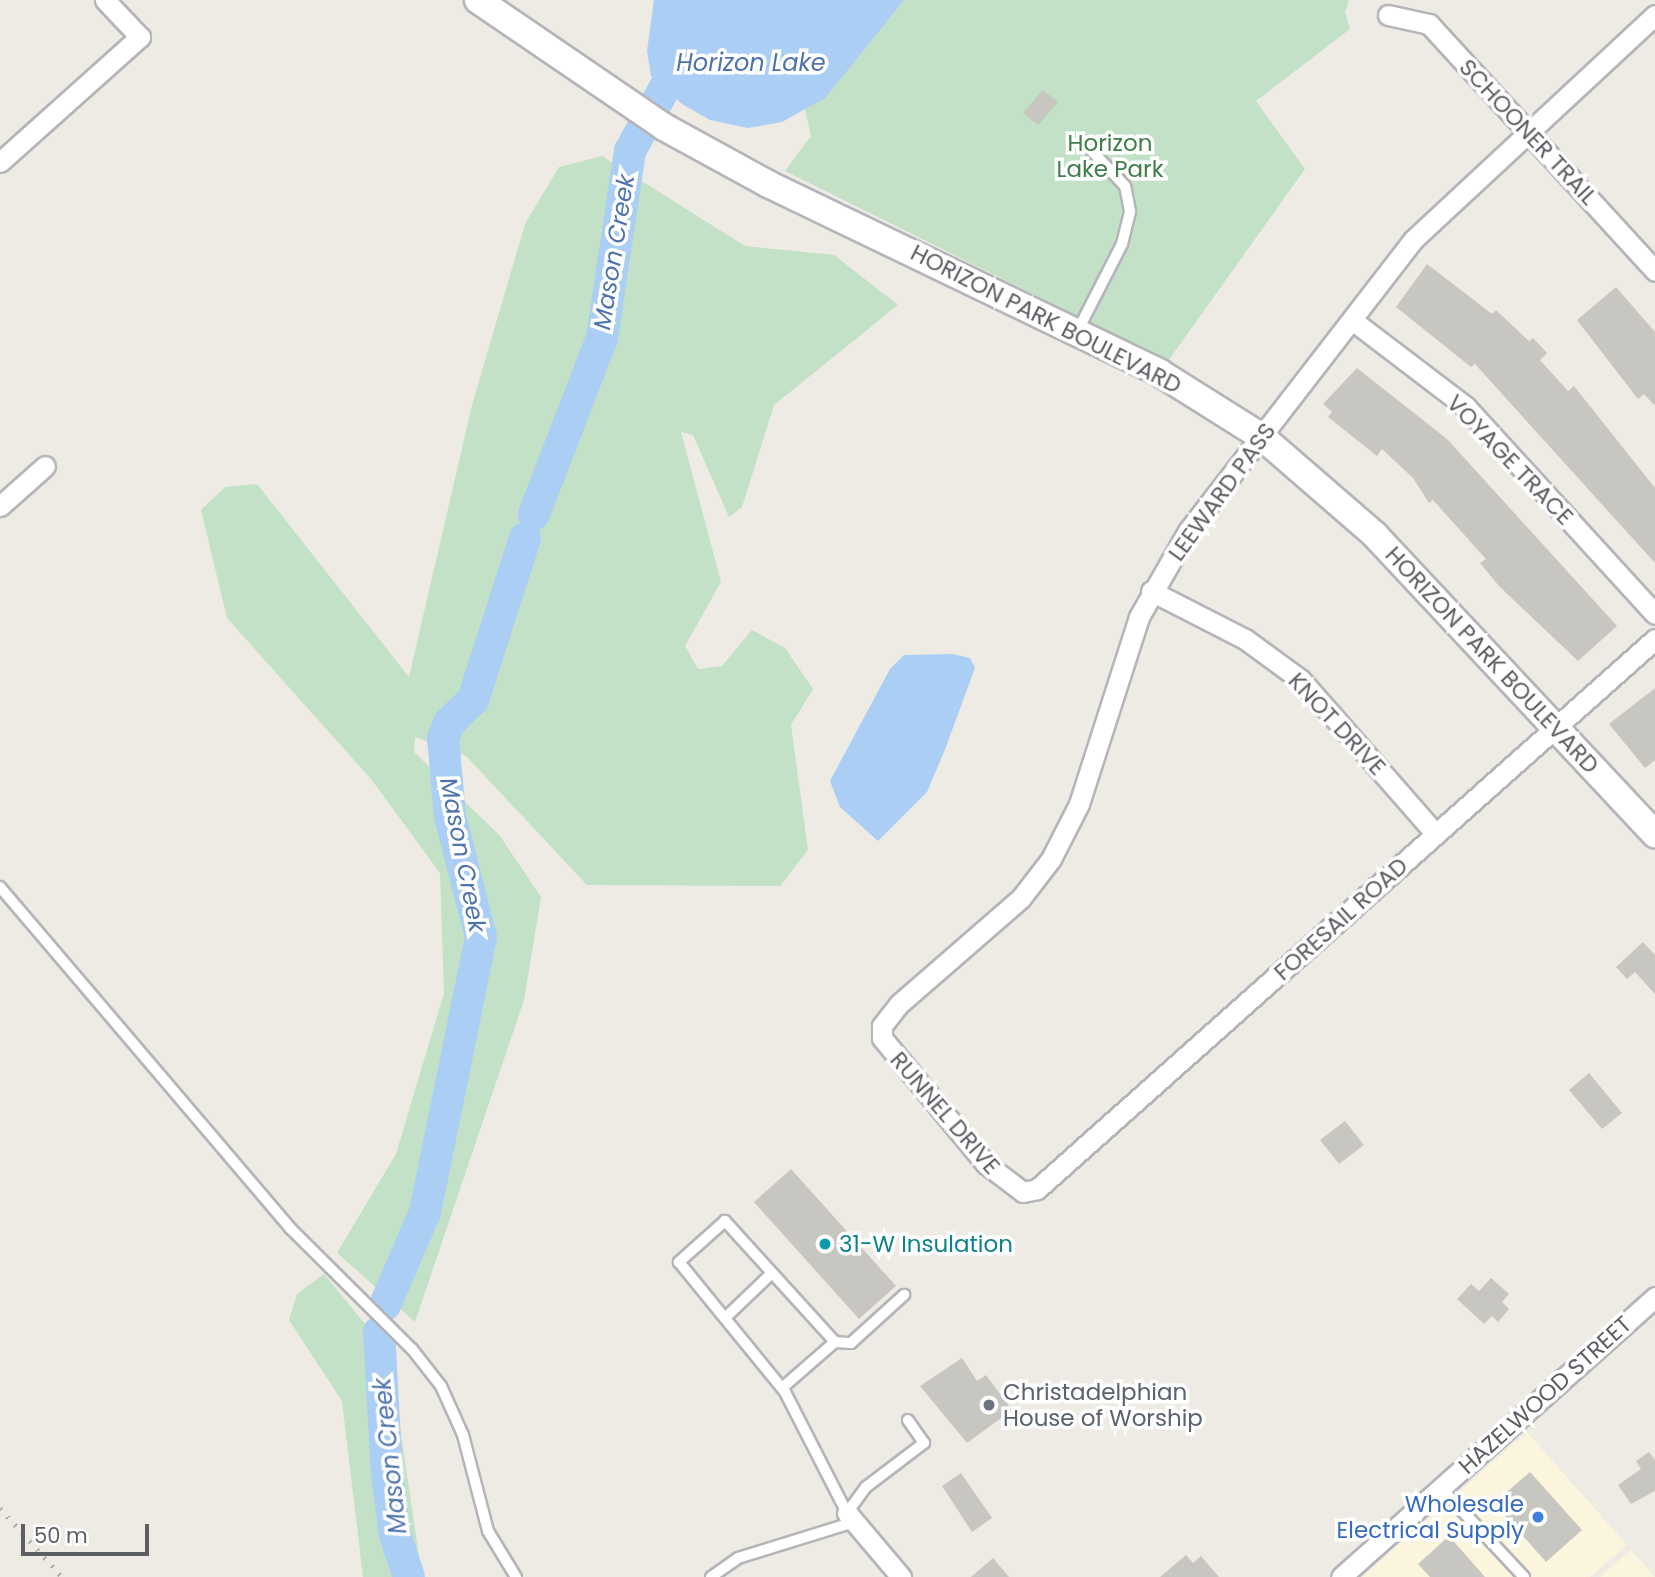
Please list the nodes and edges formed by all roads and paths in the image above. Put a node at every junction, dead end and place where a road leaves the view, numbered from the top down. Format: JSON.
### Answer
{"nodes":[{"id":1,"x":105,"y":0,"type":"edge"},
{"id":2,"x":478,"y":0,"type":"edge"},
{"id":3,"x":1388,"y":15,"type":"dead end"},
{"id":4,"x":1655,"y":15,"type":"edge"},
{"id":5,"x":1529,"y":131,"type":"junction"},
{"id":6,"x":1091,"y":150,"type":"dead end"},
{"id":7,"x":0,"y":162,"type":"edge"},
{"id":8,"x":1655,"y":271,"type":"edge"},
{"id":9,"x":1352,"y":320,"type":"junction"},
{"id":10,"x":1078,"y":330,"type":"junction"},
{"id":11,"x":1262,"y":437,"type":"junction"},
{"id":12,"x":45,"y":466,"type":"dead end"},
{"id":13,"x":0,"y":506,"type":"edge"},
{"id":14,"x":1152,"y":591,"type":"junction"},
{"id":15,"x":1655,"y":614,"type":"edge"},
{"id":16,"x":1655,"y":639,"type":"edge"},
{"id":17,"x":1556,"y":728,"type":"junction"},
{"id":18,"x":1435,"y":833,"type":"junction"},
{"id":19,"x":1655,"y":834,"type":"edge"},
{"id":20,"x":0,"y":887,"type":"edge"},
{"id":21,"x":881,"y":1026,"type":"joint"},
{"id":22,"x":1023,"y":1192,"type":"joint"},
{"id":23,"x":771,"y":1275,"type":"junction"},
{"id":24,"x":904,"y":1295,"type":"dead end"},
{"id":25,"x":1655,"y":1297,"type":"edge"},
{"id":26,"x":726,"y":1317,"type":"junction"},
{"id":27,"x":835,"y":1342,"type":"junction"},
{"id":28,"x":782,"y":1388,"type":"junction"},
{"id":29,"x":908,"y":1420,"type":"dead end"},
{"id":30,"x":1441,"y":1488,"type":"junction"},
{"id":31,"x":850,"y":1517,"type":"junction"},
{"id":32,"x":516,"y":1577,"type":"edge"},
{"id":33,"x":711,"y":1577,"type":"edge"},
{"id":34,"x":901,"y":1577,"type":"edge"},
{"id":35,"x":1341,"y":1577,"type":"edge"},
{"id":36,"x":1524,"y":1577,"type":"edge"}],
"edges":[{"from":1,"to":7,"type":"street"},
{"from":2,"to":10,"type":"street","name":"HORIZON PARK BOULEVARD"},
{"from":3,"to":5,"type":"street","name":"SCHOONER TRAIL"},
{"from":4,"to":5,"type":"street","name":"LEEWARD PASS"},
{"from":5,"to":8,"type":"street","name":"SCHOONER TRAIL"},
{"from":5,"to":9,"type":"street","name":"LEEWARD PASS"},
{"from":6,"to":10,"type":"lane"},
{"from":9,"to":11,"type":"street","name":"LEEWARD PASS"},
{"from":9,"to":15,"type":"street","name":"VOYAGE TRACE"},
{"from":10,"to":11,"type":"street","name":"HORIZON PARK BOULEVARD"},
{"from":11,"to":14,"type":"street","name":"LEEWARD PASS"},
{"from":11,"to":17,"type":"street","name":"HORIZON PARK BOULEVARD"},
{"from":12,"to":13,"type":"street"},
{"from":14,"to":18,"type":"street","name":"KNOT DRIVE"},
{"from":14,"to":21,"type":"street","name":"LEEWARD PASS"},
{"from":16,"to":17,"type":"street","name":"FORESAIL ROAD"},
{"from":17,"to":18,"type":"street","name":"FORESAIL ROAD"},
{"from":17,"to":19,"type":"street","name":"HORIZON PARK BOULEVARD"},
{"from":18,"to":22,"type":"street","name":"FORESAIL ROAD"},
{"from":20,"to":32,"type":"lane"},
{"from":21,"to":22,"type":"street","name":"RUNNEL DRIVE"},
{"from":23,"to":26,"type":"lane"},
{"from":23,"to":26,"type":"lane"},
{"from":23,"to":27,"type":"lane"},
{"from":24,"to":27,"type":"lane"},
{"from":25,"to":30,"type":"street","name":"HAZELWOOD STREET"},
{"from":26,"to":28,"type":"lane"},
{"from":27,"to":28,"type":"lane"},
{"from":28,"to":31,"type":"lane"},
{"from":29,"to":31,"type":"lane"},
{"from":30,"to":35,"type":"street","name":"HAZELWOOD STREET"},
{"from":30,"to":36,"type":"lane"},
{"from":31,"to":33,"type":"lane"},
{"from":31,"to":34,"type":"street"}]}
